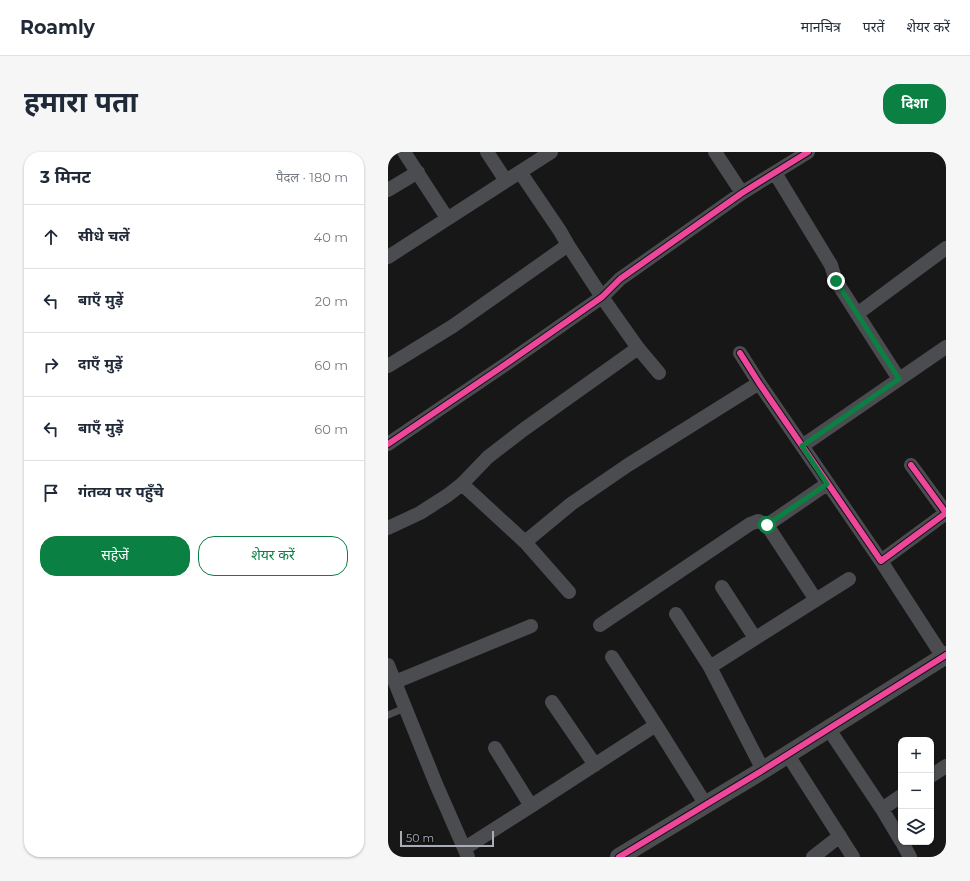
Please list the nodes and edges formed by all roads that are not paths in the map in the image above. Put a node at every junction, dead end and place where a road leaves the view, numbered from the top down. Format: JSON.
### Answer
{"nodes":[{"id":1,"x":404,"y":152,"type":"edge"},
{"id":2,"x":487,"y":152,"type":"edge"},
{"id":3,"x":551,"y":152,"type":"edge"},
{"id":4,"x":715,"y":152,"type":"edge"},
{"id":5,"x":805,"y":153,"type":"edge"},
{"id":6,"x":418,"y":172,"type":"junction"},
{"id":7,"x":520,"y":172,"type":"junction"},
{"id":8,"x":775,"y":172,"type":"junction"},
{"id":9,"x":506,"y":181,"type":"junction"},
{"id":10,"x":388,"y":190,"type":"edge"},
{"id":11,"x":742,"y":193,"type":"junction"},
{"id":12,"x":447,"y":218,"type":"junction"},
{"id":13,"x":568,"y":245,"type":"junction"},
{"id":14,"x":946,"y":248,"type":"edge"},
{"id":15,"x":388,"y":257,"type":"edge"},
{"id":16,"x":602,"y":297,"type":"junction"},
{"id":17,"x":857,"y":314,"type":"junction"},
{"id":18,"x":946,"y":347,"type":"edge"},
{"id":19,"x":638,"y":348,"type":"junction"},
{"id":20,"x":740,"y":353,"type":"dead end"},
{"id":21,"x":388,"y":366,"type":"edge"},
{"id":22,"x":659,"y":373,"type":"dead end"},
{"id":23,"x":899,"y":379,"type":"junction"},
{"id":24,"x":759,"y":383,"type":"junction"},
{"id":25,"x":388,"y":444,"type":"edge"},
{"id":26,"x":802,"y":446,"type":"junction"},
{"id":27,"x":911,"y":465,"type":"dead end"},
{"id":28,"x":462,"y":484,"type":"junction"},
{"id":29,"x":827,"y":484,"type":"junction"},
{"id":30,"x":767,"y":525,"type":"junction"},
{"id":31,"x":388,"y":528,"type":"edge"},
{"id":32,"x":525,"y":542,"type":"junction"},
{"id":33,"x":881,"y":561,"type":"junction"},
{"id":34,"x":849,"y":579,"type":"dead end"},
{"id":35,"x":722,"y":586,"type":"dead end"},
{"id":36,"x":569,"y":592,"type":"dead end"},
{"id":37,"x":816,"y":600,"type":"junction"},
{"id":38,"x":676,"y":614,"type":"dead end"},
{"id":39,"x":600,"y":625,"type":"dead end"},
{"id":40,"x":531,"y":626,"type":"dead end"},
{"id":41,"x":755,"y":638,"type":"junction"},
{"id":42,"x":612,"y":657,"type":"dead end"},
{"id":43,"x":945,"y":660,"type":"edge"},
{"id":44,"x":388,"y":665,"type":"edge"},
{"id":45,"x":710,"y":667,"type":"junction"},
{"id":46,"x":395,"y":682,"type":"junction"},
{"id":47,"x":552,"y":702,"type":"dead end"},
{"id":48,"x":405,"y":708,"type":"junction"},
{"id":49,"x":388,"y":715,"type":"edge"},
{"id":50,"x":656,"y":725,"type":"junction"},
{"id":51,"x":834,"y":737,"type":"junction"},
{"id":52,"x":495,"y":748,"type":"dead end"},
{"id":53,"x":793,"y":763,"type":"junction"},
{"id":54,"x":595,"y":765,"type":"junction"},
{"id":55,"x":946,"y":766,"type":"edge"},
{"id":56,"x":763,"y":770,"type":"junction"},
{"id":57,"x":934,"y":774,"type":"edge"},
{"id":58,"x":898,"y":798,"type":"edge"},
{"id":59,"x":706,"y":805,"type":"junction"},
{"id":60,"x":532,"y":806,"type":"junction"},
{"id":61,"x":882,"y":809,"type":"junction"},
{"id":62,"x":840,"y":836,"type":"junction"},
{"id":63,"x":898,"y":837,"type":"edge"},
{"id":64,"x":903,"y":845,"type":"edge"},
{"id":65,"x":466,"y":853,"type":"edge"},
{"id":66,"x":619,"y":857,"type":"edge"},
{"id":67,"x":637,"y":857,"type":"edge"},
{"id":68,"x":814,"y":857,"type":"edge"},
{"id":69,"x":853,"y":857,"type":"edge"},
{"id":70,"x":910,"y":857,"type":"edge"}],
"edges":[{"from":1,"to":6,"type":"street"},
{"from":2,"to":9,"type":"street"},
{"from":3,"to":7,"type":"street"},
{"from":4,"to":11,"type":"street"},
{"from":5,"to":8,"type":"street"},
{"from":6,"to":10,"type":"street"},
{"from":6,"to":12,"type":"street"},
{"from":7,"to":9,"type":"street"},
{"from":7,"to":13,"type":"street"},
{"from":8,"to":11,"type":"street"},
{"from":8,"to":17,"type":"street"},
{"from":9,"to":12,"type":"street"},
{"from":11,"to":16,"type":"street"},
{"from":12,"to":15,"type":"street"},
{"from":13,"to":16,"type":"street"},
{"from":13,"to":21,"type":"street"},
{"from":14,"to":17,"type":"street"},
{"from":16,"to":19,"type":"street"},
{"from":16,"to":25,"type":"street"},
{"from":17,"to":23,"type":"street"},
{"from":18,"to":23,"type":"street"},
{"from":19,"to":22,"type":"street"},
{"from":19,"to":28,"type":"street"},
{"from":20,"to":24,"type":"street"},
{"from":23,"to":26,"type":"street"},
{"from":24,"to":26,"type":"street"},
{"from":24,"to":32,"type":"street"},
{"from":26,"to":29,"type":"street"},
{"from":27,"to":33,"type":"street"},
{"from":28,"to":31,"type":"street"},
{"from":28,"to":32,"type":"street"},
{"from":29,"to":30,"type":"street"},
{"from":29,"to":33,"type":"street"},
{"from":30,"to":37,"type":"street"},
{"from":30,"to":39,"type":"street"},
{"from":32,"to":36,"type":"street"},
{"from":33,"to":43,"type":"street"},
{"from":34,"to":37,"type":"street"},
{"from":35,"to":41,"type":"street"},
{"from":37,"to":41,"type":"street"},
{"from":38,"to":45,"type":"street"},
{"from":40,"to":46,"type":"street"},
{"from":41,"to":45,"type":"street"},
{"from":42,"to":50,"type":"street"},
{"from":43,"to":51,"type":"street"},
{"from":43,"to":56,"type":"street"},
{"from":44,"to":46,"type":"street"},
{"from":45,"to":56,"type":"street"},
{"from":46,"to":48,"type":"street"},
{"from":47,"to":54,"type":"street"},
{"from":48,"to":49,"type":"lane"},
{"from":48,"to":65,"type":"street"},
{"from":50,"to":54,"type":"street"},
{"from":50,"to":59,"type":"street"},
{"from":51,"to":53,"type":"street"},
{"from":51,"to":61,"type":"street"},
{"from":52,"to":60,"type":"street"},
{"from":53,"to":62,"type":"street"},
{"from":53,"to":67,"type":"street"},
{"from":54,"to":60,"type":"street"},
{"from":55,"to":57,"type":"street"},
{"from":56,"to":59,"type":"street"},
{"from":58,"to":61,"type":"street"},
{"from":59,"to":66,"type":"street"},
{"from":60,"to":65,"type":"street"},
{"from":61,"to":63,"type":"street"},
{"from":62,"to":68,"type":"street"},
{"from":62,"to":69,"type":"street"},
{"from":64,"to":70,"type":"street"}]}
